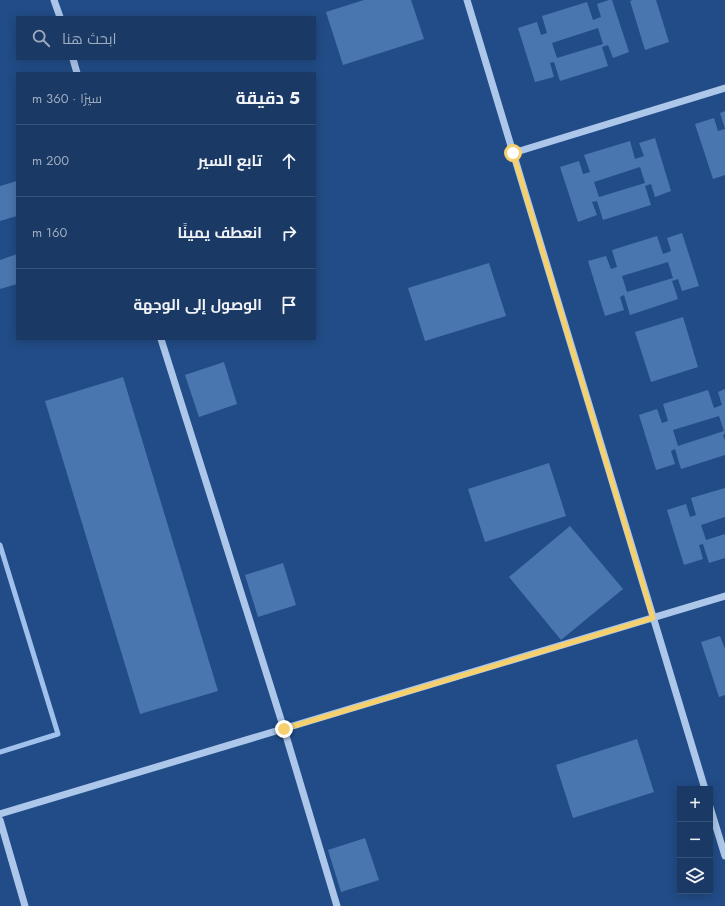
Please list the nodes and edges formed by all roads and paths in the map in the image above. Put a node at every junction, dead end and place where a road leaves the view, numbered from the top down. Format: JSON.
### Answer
{"nodes":[{"id":1,"x":54,"y":0,"type":"edge"},
{"id":2,"x":467,"y":0,"type":"edge"},
{"id":3,"x":60,"y":16,"type":"edge"},
{"id":4,"x":73,"y":60,"type":"edge"},
{"id":5,"x":77,"y":72,"type":"edge"},
{"id":6,"x":725,"y":88,"type":"edge"},
{"id":7,"x":513,"y":153,"type":"junction"},
{"id":8,"x":161,"y":340,"type":"edge"},
{"id":9,"x":725,"y":596,"type":"edge"},
{"id":10,"x":653,"y":618,"type":"junction"},
{"id":11,"x":284,"y":729,"type":"junction"},
{"id":12,"x":704,"y":786,"type":"edge"},
{"id":13,"x":0,"y":814,"type":"edge"},
{"id":14,"x":713,"y":816,"type":"edge"},
{"id":15,"x":0,"y":820,"type":"edge"},
{"id":16,"x":725,"y":856,"type":"edge"},
{"id":17,"x":25,"y":906,"type":"edge"},
{"id":18,"x":337,"y":906,"type":"edge"}],
"edges":[{"from":1,"to":3,"type":"street"},
{"from":2,"to":7,"type":"street"},
{"from":4,"to":5,"type":"street"},
{"from":6,"to":7,"type":"street"},
{"from":7,"to":10,"type":"street"},
{"from":8,"to":11,"type":"street"},
{"from":9,"to":10,"type":"street"},
{"from":10,"to":11,"type":"street"},
{"from":10,"to":12,"type":"street"},
{"from":11,"to":13,"type":"street"},
{"from":11,"to":18,"type":"street"},
{"from":14,"to":16,"type":"street"},
{"from":15,"to":17,"type":"street"}]}
